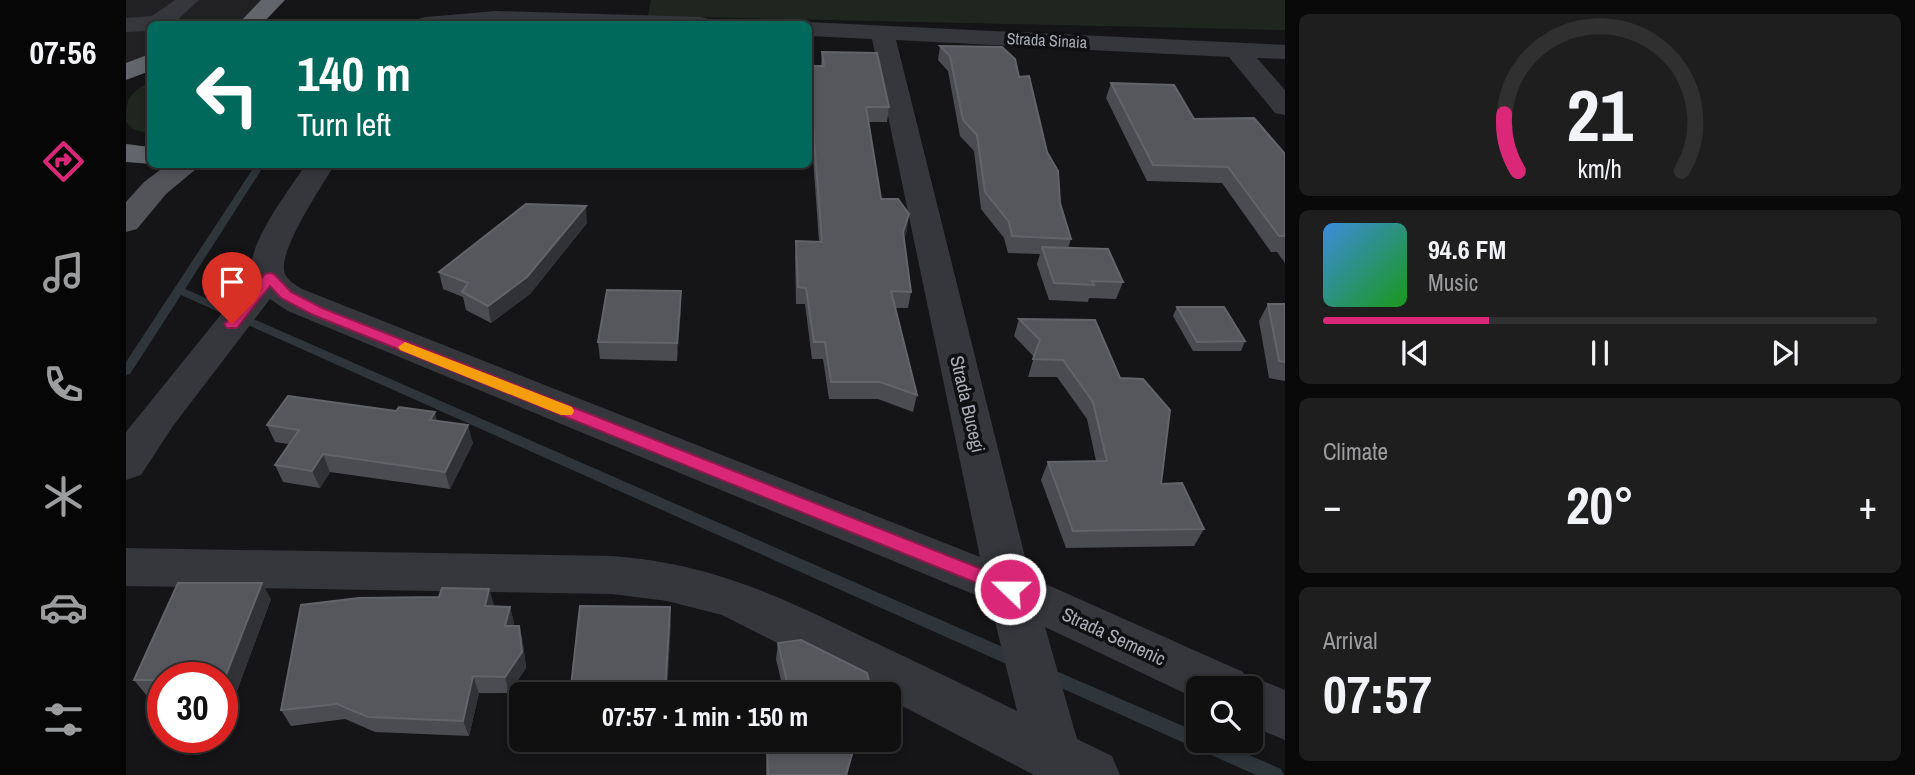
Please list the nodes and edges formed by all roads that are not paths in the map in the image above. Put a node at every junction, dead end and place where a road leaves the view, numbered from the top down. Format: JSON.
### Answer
{"nodes":[{"id":1,"x":188,"y":0,"type":"edge"},
{"id":2,"x":274,"y":0,"type":"edge"},
{"id":3,"x":165,"y":21,"type":"edge"},
{"id":4,"x":251,"y":21,"type":"edge"},
{"id":5,"x":472,"y":21,"type":"edge"},
{"id":6,"x":609,"y":21,"type":"edge"},
{"id":7,"x":126,"y":24,"type":"edge"},
{"id":8,"x":147,"y":25,"type":"edge"},
{"id":9,"x":812,"y":29,"type":"edge"},
{"id":10,"x":882,"y":32,"type":"junction"},
{"id":11,"x":1237,"y":50,"type":"junction"},
{"id":12,"x":1285,"y":52,"type":"edge"},
{"id":13,"x":147,"y":62,"type":"edge"},
{"id":14,"x":147,"y":63,"type":"edge"},
{"id":15,"x":126,"y":66,"type":"edge"},
{"id":16,"x":126,"y":72,"type":"edge"},
{"id":17,"x":1285,"y":107,"type":"edge"},
{"id":18,"x":126,"y":153,"type":"edge"},
{"id":19,"x":147,"y":156,"type":"edge"},
{"id":20,"x":182,"y":168,"type":"edge"},
{"id":21,"x":318,"y":168,"type":"edge"},
{"id":22,"x":126,"y":222,"type":"edge"},
{"id":23,"x":270,"y":277,"type":"junction"},
{"id":24,"x":126,"y":464,"type":"edge"},
{"id":25,"x":126,"y":567,"type":"edge"},
{"id":26,"x":1010,"y":589,"type":"junction"},
{"id":27,"x":1199,"y":676,"type":"edge"},
{"id":28,"x":1263,"y":706,"type":"edge"},
{"id":29,"x":1285,"y":716,"type":"edge"},
{"id":30,"x":1070,"y":769,"type":"edge"}],
"edges":[{"from":1,"to":3,"type":"street"},
{"from":2,"to":4,"type":"highway"},
{"from":5,"to":6,"type":"street"},
{"from":7,"to":8,"type":"street"},
{"from":9,"to":10,"type":"street","name":"Strada Sinaia"},
{"from":10,"to":11,"type":"street","name":"Strada Sinaia"},
{"from":10,"to":26,"type":"street","name":"Strada Bucegi"},
{"from":11,"to":12,"type":"street","name":"Strada Sinaia"},
{"from":11,"to":17,"type":"street"},
{"from":13,"to":15,"type":"street"},
{"from":14,"to":16,"type":"highway"},
{"from":18,"to":19,"type":"highway"},
{"from":20,"to":22,"type":"main road"},
{"from":21,"to":23,"type":"street"},
{"from":23,"to":24,"type":"street"},
{"from":23,"to":26,"type":"street","name":"Strada Semenic"},
{"from":25,"to":30,"type":"street"},
{"from":26,"to":27,"type":"street","name":"Strada Semenic"},
{"from":26,"to":30,"type":"street","name":"Strada Bucegi"},
{"from":28,"to":29,"type":"street"}]}
